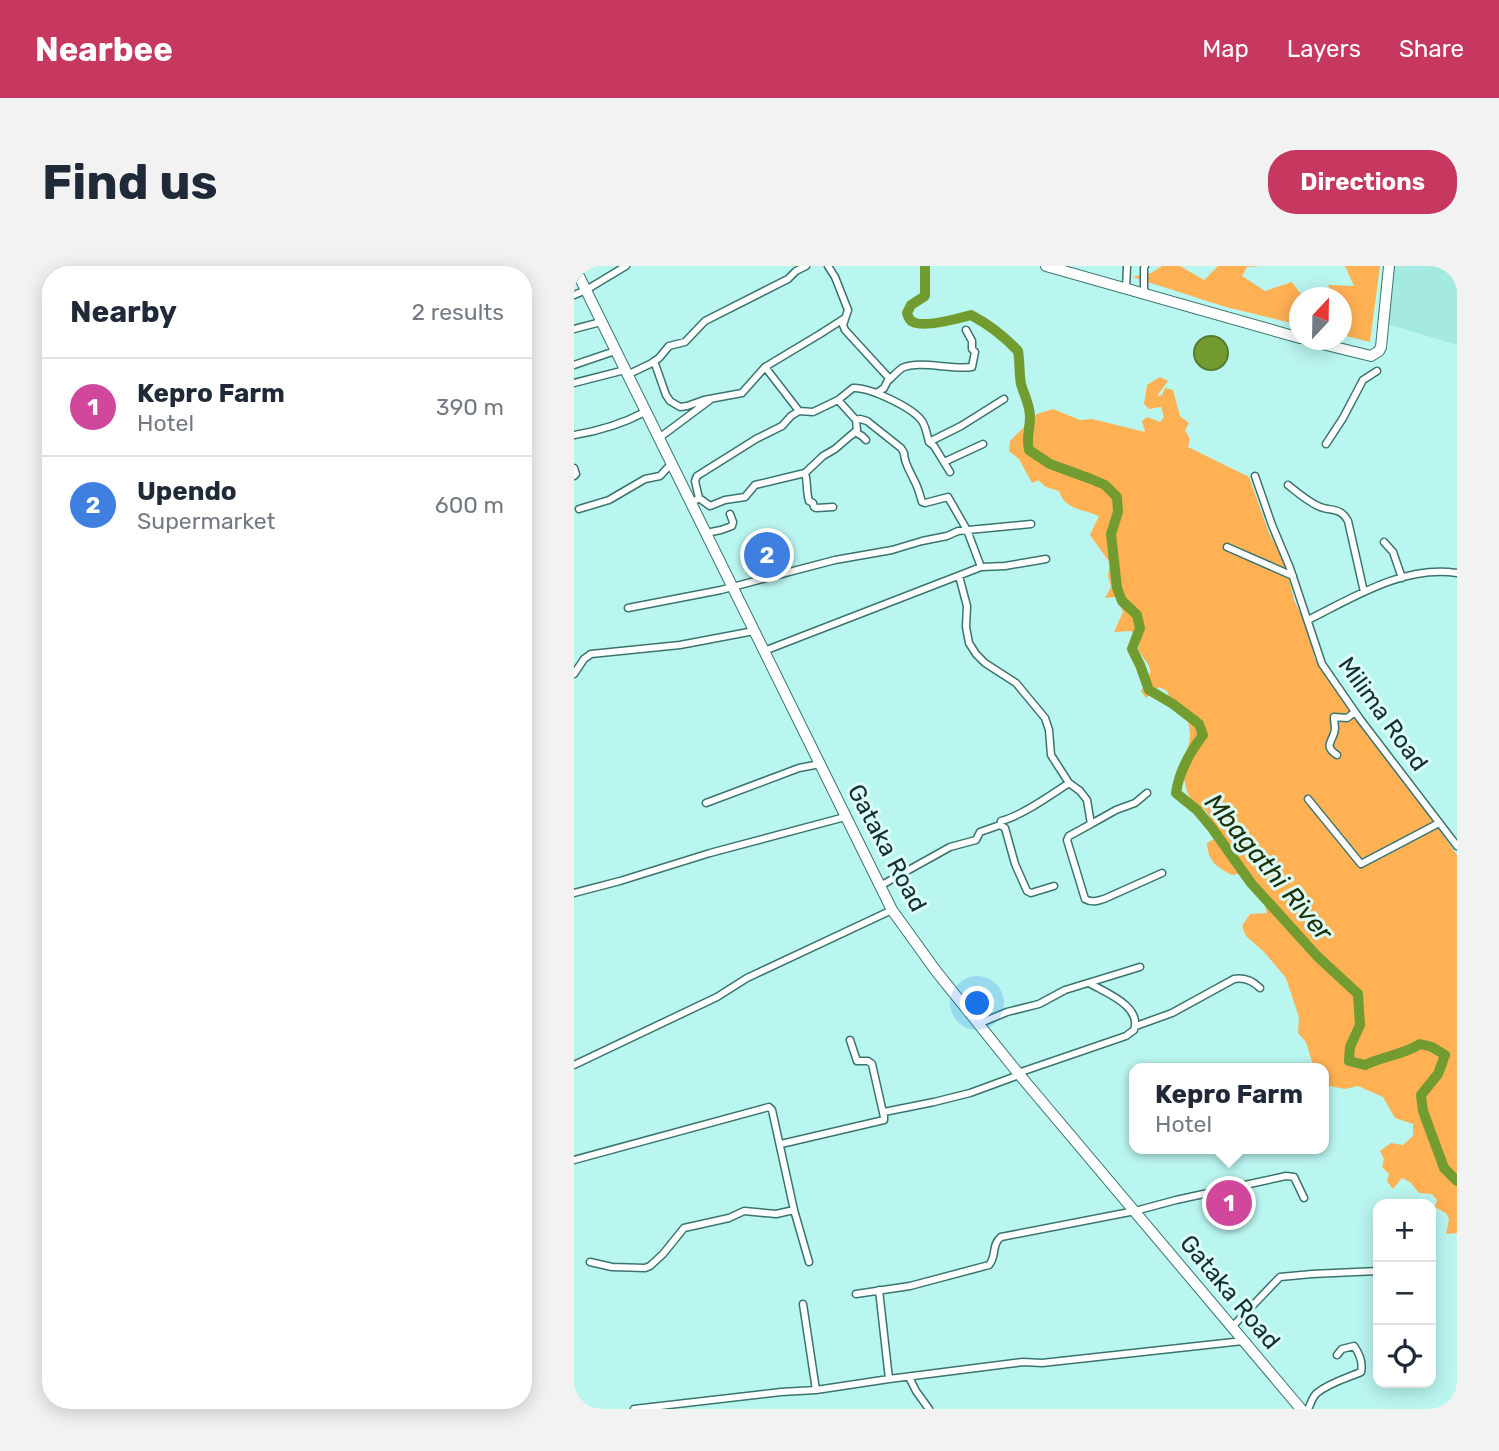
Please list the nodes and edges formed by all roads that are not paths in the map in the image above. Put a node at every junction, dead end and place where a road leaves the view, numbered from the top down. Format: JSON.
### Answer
{"nodes":[{"id":1,"x":574,"y":266,"type":"edge"},
{"id":2,"x":626,"y":266,"type":"edge"},
{"id":3,"x":806,"y":266,"type":"edge"},
{"id":4,"x":828,"y":266,"type":"edge"},
{"id":5,"x":1046,"y":266,"type":"edge"},
{"id":6,"x":1127,"y":266,"type":"edge"},
{"id":7,"x":1145,"y":266,"type":"edge"},
{"id":8,"x":1389,"y":266,"type":"edge"},
{"id":9,"x":1126,"y":289,"type":"junction"},
{"id":10,"x":586,"y":290,"type":"junction"},
{"id":11,"x":1144,"y":294,"type":"junction"},
{"id":12,"x":574,"y":295,"type":"edge"},
{"id":13,"x":845,"y":318,"type":"junction"},
{"id":14,"x":601,"y":322,"type":"junction"},
{"id":15,"x":574,"y":328,"type":"edge"},
{"id":16,"x":966,"y":330,"type":"dead end"},
{"id":17,"x":1289,"y":335,"type":"edge"},
{"id":18,"x":1347,"y":350,"type":"edge"},
{"id":19,"x":615,"y":351,"type":"junction"},
{"id":20,"x":654,"y":361,"type":"junction"},
{"id":21,"x":574,"y":365,"type":"edge"},
{"id":22,"x":765,"y":367,"type":"junction"},
{"id":23,"x":1377,"y":371,"type":"dead end"},
{"id":24,"x":626,"y":373,"type":"junction"},
{"id":25,"x":889,"y":380,"type":"junction"},
{"id":26,"x":574,"y":383,"type":"edge"},
{"id":27,"x":877,"y":393,"type":"junction"},
{"id":28,"x":712,"y":398,"type":"junction"},
{"id":29,"x":1004,"y":399,"type":"dead end"},
{"id":30,"x":838,"y":400,"type":"junction"},
{"id":31,"x":799,"y":411,"type":"junction"},
{"id":32,"x":645,"y":412,"type":"junction"},
{"id":33,"x":856,"y":420,"type":"junction"},
{"id":34,"x":574,"y":435,"type":"edge"},
{"id":35,"x":659,"y":438,"type":"junction"},
{"id":36,"x":845,"y":440,"type":"junction"},
{"id":37,"x":866,"y":440,"type":"dead end"},
{"id":38,"x":929,"y":442,"type":"junction"},
{"id":39,"x":983,"y":444,"type":"dead end"},
{"id":40,"x":1326,"y":444,"type":"dead end"},
{"id":41,"x":944,"y":461,"type":"junction"},
{"id":42,"x":671,"y":464,"type":"junction"},
{"id":43,"x":574,"y":468,"type":"edge"},
{"id":44,"x":950,"y":472,"type":"dead end"},
{"id":45,"x":805,"y":473,"type":"junction"},
{"id":46,"x":574,"y":476,"type":"edge"},
{"id":47,"x":1255,"y":476,"type":"dead end"},
{"id":48,"x":1288,"y":485,"type":"dead end"},
{"id":49,"x":695,"y":500,"type":"junction"},
{"id":50,"x":833,"y":507,"type":"dead end"},
{"id":51,"x":579,"y":509,"type":"dead end"},
{"id":52,"x":730,"y":514,"type":"dead end"},
{"id":53,"x":1031,"y":524,"type":"dead end"},
{"id":54,"x":967,"y":530,"type":"junction"},
{"id":55,"x":706,"y":533,"type":"junction"},
{"id":56,"x":1384,"y":542,"type":"dead end"},
{"id":57,"x":1227,"y":547,"type":"dead end"},
{"id":58,"x":1046,"y":559,"type":"dead end"},
{"id":59,"x":981,"y":567,"type":"junction"},
{"id":60,"x":1457,"y":573,"type":"edge"},
{"id":61,"x":959,"y":576,"type":"junction"},
{"id":62,"x":1293,"y":576,"type":"junction"},
{"id":63,"x":1402,"y":578,"type":"junction"},
{"id":64,"x":732,"y":586,"type":"junction"},
{"id":65,"x":1364,"y":592,"type":"junction"},
{"id":66,"x":628,"y":608,"type":"dead end"},
{"id":67,"x":1308,"y":620,"type":"junction"},
{"id":68,"x":754,"y":631,"type":"junction"},
{"id":69,"x":763,"y":651,"type":"junction"},
{"id":70,"x":574,"y":674,"type":"edge"},
{"id":71,"x":1355,"y":712,"type":"junction"},
{"id":72,"x":1337,"y":755,"type":"dead end"},
{"id":73,"x":821,"y":764,"type":"junction"},
{"id":74,"x":1069,"y":783,"type":"junction"},
{"id":75,"x":1147,"y":793,"type":"dead end"},
{"id":76,"x":1308,"y":799,"type":"dead end"},
{"id":77,"x":706,"y":803,"type":"dead end"},
{"id":78,"x":845,"y":817,"type":"junction"},
{"id":79,"x":1440,"y":823,"type":"junction"},
{"id":80,"x":1091,"y":824,"type":"junction"},
{"id":81,"x":1000,"y":825,"type":"junction"},
{"id":82,"x":1457,"y":846,"type":"edge"},
{"id":83,"x":1162,"y":873,"type":"dead end"},
{"id":84,"x":880,"y":886,"type":"junction"},
{"id":85,"x":1055,"y":886,"type":"dead end"},
{"id":86,"x":574,"y":892,"type":"edge"},
{"id":87,"x":892,"y":910,"type":"junction"},
{"id":88,"x":1139,"y":967,"type":"dead end"},
{"id":89,"x":1089,"y":983,"type":"junction"},
{"id":90,"x":1260,"y":988,"type":"dead end"},
{"id":91,"x":978,"y":1024,"type":"junction"},
{"id":92,"x":1136,"y":1026,"type":"junction"},
{"id":93,"x":850,"y":1040,"type":"dead end"},
{"id":94,"x":574,"y":1065,"type":"edge"},
{"id":95,"x":1018,"y":1074,"type":"junction"},
{"id":96,"x":884,"y":1120,"type":"junction"},
{"id":97,"x":781,"y":1144,"type":"junction"},
{"id":98,"x":574,"y":1160,"type":"edge"},
{"id":99,"x":1304,"y":1199,"type":"dead end"},
{"id":100,"x":794,"y":1210,"type":"junction"},
{"id":101,"x":1135,"y":1211,"type":"junction"},
{"id":102,"x":590,"y":1262,"type":"dead end"},
{"id":103,"x":809,"y":1262,"type":"dead end"},
{"id":104,"x":1373,"y":1271,"type":"edge"},
{"id":105,"x":879,"y":1290,"type":"junction"},
{"id":106,"x":856,"y":1294,"type":"dead end"},
{"id":107,"x":803,"y":1304,"type":"dead end"},
{"id":108,"x":1232,"y":1327,"type":"junction"},
{"id":109,"x":1244,"y":1341,"type":"junction"},
{"id":110,"x":1337,"y":1354,"type":"dead end"},
{"id":111,"x":909,"y":1377,"type":"junction"},
{"id":112,"x":889,"y":1379,"type":"junction"},
{"id":113,"x":816,"y":1390,"type":"junction"},
{"id":114,"x":634,"y":1409,"type":"edge"},
{"id":115,"x":929,"y":1409,"type":"edge"},
{"id":116,"x":1301,"y":1409,"type":"edge"},
{"id":117,"x":1308,"y":1409,"type":"edge"}],
"edges":[{"from":1,"to":10,"type":"street","name":"Gataka Road"},
{"from":2,"to":10,"type":"street"},
{"from":3,"to":20,"type":"street"},
{"from":4,"to":13,"type":"street"},
{"from":5,"to":9,"type":"street"},
{"from":6,"to":9,"type":"street"},
{"from":7,"to":11,"type":"street"},
{"from":8,"to":18,"type":"street"},
{"from":9,"to":11,"type":"street"},
{"from":10,"to":12,"type":"street"},
{"from":10,"to":14,"type":"street","name":"Gataka Road"},
{"from":11,"to":17,"type":"street"},
{"from":13,"to":22,"type":"street"},
{"from":13,"to":25,"type":"street"},
{"from":14,"to":15,"type":"street"},
{"from":14,"to":19,"type":"street","name":"Gataka Road"},
{"from":16,"to":25,"type":"street"},
{"from":19,"to":21,"type":"street"},
{"from":19,"to":24,"type":"street","name":"Gataka Road"},
{"from":20,"to":24,"type":"street"},
{"from":20,"to":28,"type":"street"},
{"from":22,"to":28,"type":"street"},
{"from":22,"to":31,"type":"street"},
{"from":23,"to":40,"type":"street"},
{"from":24,"to":26,"type":"street"},
{"from":24,"to":32,"type":"street","name":"Gataka Road"},
{"from":25,"to":27,"type":"street"},
{"from":27,"to":30,"type":"street"},
{"from":27,"to":38,"type":"street"},
{"from":28,"to":35,"type":"street"},
{"from":29,"to":38,"type":"street"},
{"from":30,"to":31,"type":"street"},
{"from":30,"to":33,"type":"street"},
{"from":31,"to":49,"type":"street"},
{"from":32,"to":34,"type":"street"},
{"from":32,"to":35,"type":"street","name":"Gataka Road"},
{"from":33,"to":36,"type":"street"},
{"from":33,"to":54,"type":"street"},
{"from":35,"to":42,"type":"street","name":"Gataka Road"},
{"from":36,"to":37,"type":"street"},
{"from":36,"to":45,"type":"street"},
{"from":38,"to":41,"type":"street"},
{"from":39,"to":41,"type":"street"},
{"from":41,"to":44,"type":"street"},
{"from":42,"to":49,"type":"street","name":"Gataka Road"},
{"from":42,"to":51,"type":"street"},
{"from":43,"to":46,"type":"street"},
{"from":45,"to":49,"type":"street"},
{"from":45,"to":50,"type":"street"},
{"from":47,"to":62,"type":"street","name":"Milima Road"},
{"from":48,"to":65,"type":"street"},
{"from":49,"to":55,"type":"street","name":"Gataka Road"},
{"from":52,"to":55,"type":"street"},
{"from":53,"to":54,"type":"street"},
{"from":54,"to":59,"type":"street"},
{"from":54,"to":64,"type":"street"},
{"from":55,"to":64,"type":"street","name":"Gataka Road"},
{"from":56,"to":63,"type":"street"},
{"from":57,"to":62,"type":"street"},
{"from":58,"to":59,"type":"street"},
{"from":59,"to":61,"type":"street"},
{"from":60,"to":63,"type":"street"},
{"from":61,"to":69,"type":"street"},
{"from":61,"to":74,"type":"street"},
{"from":62,"to":67,"type":"street","name":"Milima Road"},
{"from":63,"to":65,"type":"street"},
{"from":64,"to":66,"type":"street"},
{"from":64,"to":68,"type":"street","name":"Gataka Road"},
{"from":65,"to":67,"type":"street"},
{"from":67,"to":71,"type":"street","name":"Milima Road"},
{"from":68,"to":69,"type":"street","name":"Gataka Road"},
{"from":68,"to":70,"type":"street"},
{"from":69,"to":73,"type":"street","name":"Gataka Road"},
{"from":71,"to":72,"type":"street"},
{"from":71,"to":79,"type":"street","name":"Milima Road"},
{"from":73,"to":77,"type":"street"},
{"from":73,"to":78,"type":"street","name":"Gataka Road"},
{"from":74,"to":80,"type":"street"},
{"from":74,"to":81,"type":"street"},
{"from":75,"to":80,"type":"street"},
{"from":76,"to":79,"type":"street"},
{"from":78,"to":84,"type":"street","name":"Gataka Road"},
{"from":78,"to":86,"type":"street"},
{"from":79,"to":82,"type":"street","name":"Milima Road"},
{"from":80,"to":83,"type":"street"},
{"from":81,"to":84,"type":"street"},
{"from":81,"to":85,"type":"street"},
{"from":84,"to":87,"type":"street","name":"Gataka Road"},
{"from":87,"to":91,"type":"street","name":"Gataka Road"},
{"from":87,"to":94,"type":"street"},
{"from":88,"to":89,"type":"street"},
{"from":89,"to":91,"type":"street"},
{"from":89,"to":92,"type":"street"},
{"from":90,"to":92,"type":"street"},
{"from":91,"to":95,"type":"street","name":"Gataka Road"},
{"from":92,"to":95,"type":"street"},
{"from":93,"to":96,"type":"street"},
{"from":95,"to":96,"type":"street"},
{"from":95,"to":101,"type":"street","name":"Gataka Road"},
{"from":96,"to":97,"type":"street"},
{"from":97,"to":98,"type":"street"},
{"from":97,"to":100,"type":"street"},
{"from":99,"to":101,"type":"street"},
{"from":100,"to":102,"type":"street"},
{"from":100,"to":103,"type":"street"},
{"from":101,"to":105,"type":"street"},
{"from":101,"to":108,"type":"street","name":"Gataka Road"},
{"from":104,"to":108,"type":"street"},
{"from":105,"to":106,"type":"street"},
{"from":105,"to":112,"type":"street"},
{"from":107,"to":113,"type":"street"},
{"from":108,"to":109,"type":"street","name":"Gataka Road"},
{"from":109,"to":111,"type":"street"},
{"from":109,"to":116,"type":"street","name":"Gataka Road"},
{"from":110,"to":117,"type":"street"},
{"from":111,"to":112,"type":"street"},
{"from":111,"to":115,"type":"street"},
{"from":112,"to":113,"type":"street"},
{"from":113,"to":114,"type":"street"}]}
